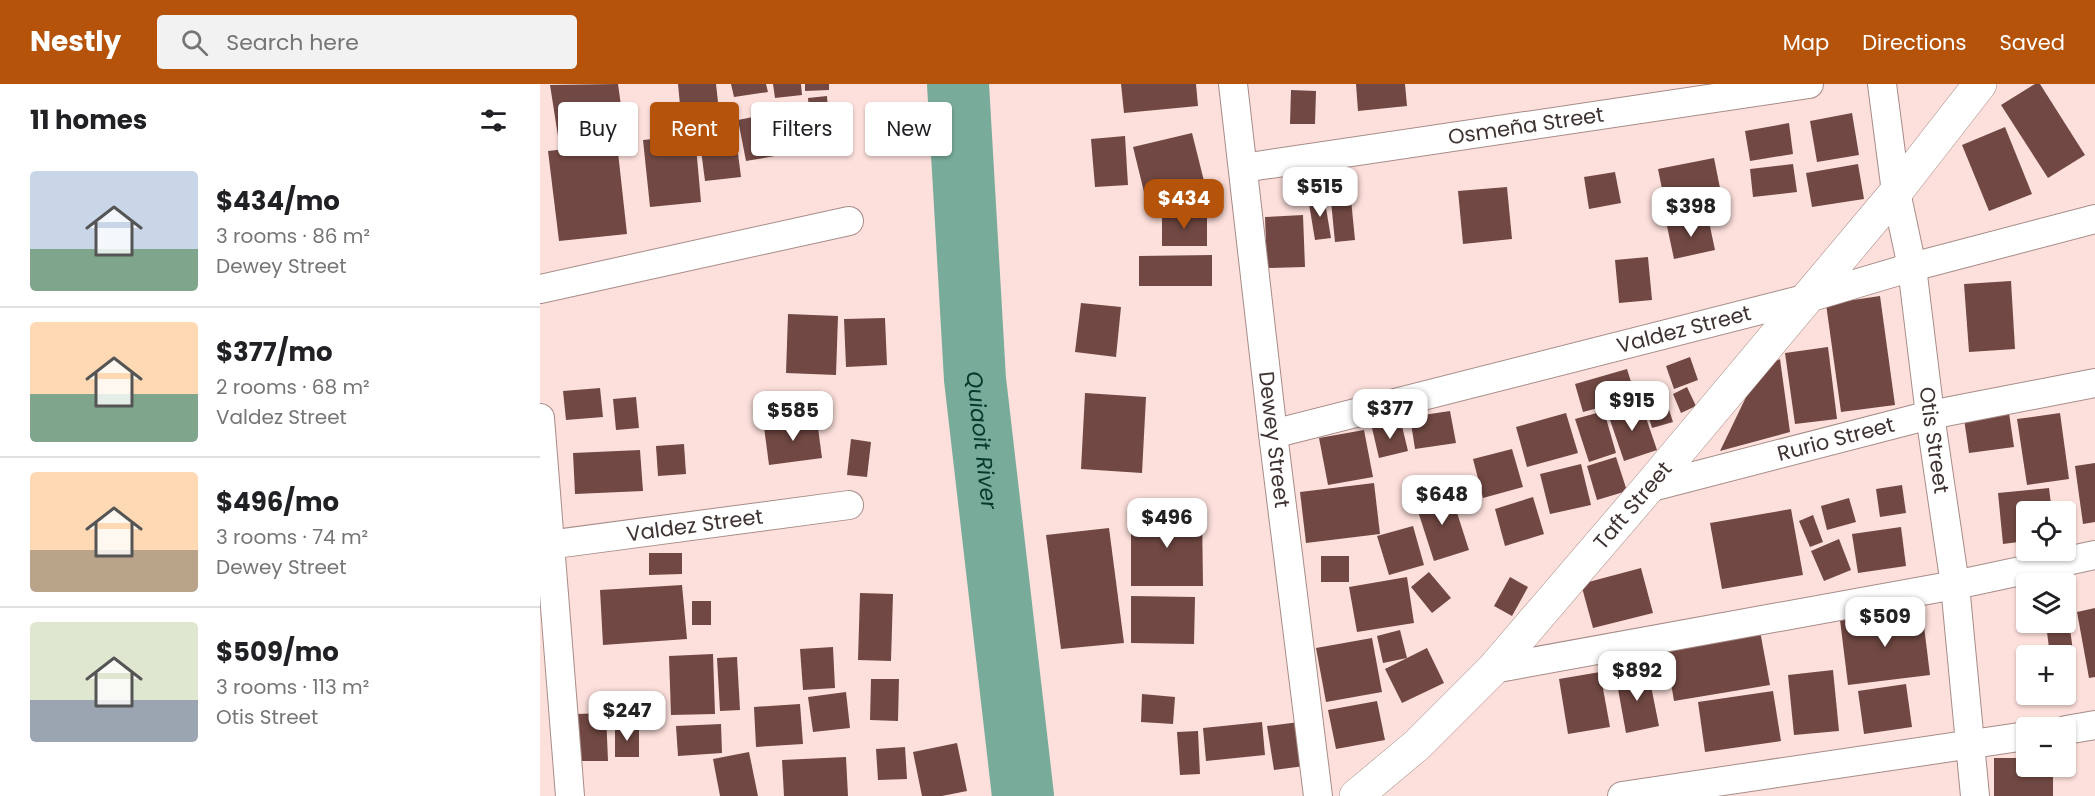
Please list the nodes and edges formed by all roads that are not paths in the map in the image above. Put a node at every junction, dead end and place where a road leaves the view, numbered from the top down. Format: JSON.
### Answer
{"nodes":[{"id":1,"x":1233,"y":84,"type":"edge"},
{"id":2,"x":1809,"y":84,"type":"edge"},
{"id":3,"x":1882,"y":84,"type":"edge"},
{"id":4,"x":1980,"y":84,"type":"edge"},
{"id":5,"x":1243,"y":168,"type":"junction"},
{"id":6,"x":1896,"y":192,"type":"junction"},
{"id":7,"x":2095,"y":219,"type":"edge"},
{"id":8,"x":849,"y":220,"type":"dead end"},
{"id":9,"x":1912,"y":267,"type":"junction"},
{"id":10,"x":540,"y":289,"type":"edge"},
{"id":11,"x":1808,"y":298,"type":"junction"},
{"id":12,"x":2095,"y":383,"type":"edge"},
{"id":13,"x":1930,"y":415,"type":"junction"},
{"id":14,"x":540,"y":418,"type":"edge"},
{"id":15,"x":1273,"y":434,"type":"junction"},
{"id":16,"x":1648,"y":488,"type":"junction"},
{"id":17,"x":849,"y":505,"type":"dead end"},
{"id":18,"x":545,"y":545,"type":"edge"},
{"id":19,"x":2095,"y":555,"type":"edge"},
{"id":20,"x":1955,"y":585,"type":"junction"},
{"id":21,"x":1493,"y":669,"type":"junction"},
{"id":22,"x":2095,"y":725,"type":"edge"},
{"id":23,"x":2076,"y":728,"type":"edge"},
{"id":24,"x":2016,"y":738,"type":"edge"},
{"id":25,"x":1970,"y":746,"type":"junction"},
{"id":26,"x":570,"y":796,"type":"edge"},
{"id":27,"x":1318,"y":796,"type":"edge"},
{"id":28,"x":1357,"y":796,"type":"edge"},
{"id":29,"x":1622,"y":796,"type":"edge"},
{"id":30,"x":1975,"y":796,"type":"edge"}],
"edges":[{"from":1,"to":5,"type":"street","name":"Dewey Street"},
{"from":2,"to":5,"type":"street","name":"Osmeña Street"},
{"from":3,"to":6,"type":"street","name":"Otis Street"},
{"from":4,"to":6,"type":"street","name":"Taft Street"},
{"from":5,"to":15,"type":"street","name":"Dewey Street"},
{"from":6,"to":9,"type":"street","name":"Otis Street"},
{"from":6,"to":11,"type":"street","name":"Taft Street"},
{"from":7,"to":9,"type":"street","name":"Valdez Street"},
{"from":8,"to":10,"type":"street"},
{"from":9,"to":11,"type":"street","name":"Valdez Street"},
{"from":9,"to":13,"type":"street","name":"Otis Street"},
{"from":11,"to":15,"type":"street","name":"Valdez Street"},
{"from":11,"to":16,"type":"street","name":"Taft Street"},
{"from":12,"to":13,"type":"street","name":"Rurio Street"},
{"from":13,"to":16,"type":"street","name":"Rurio Street"},
{"from":13,"to":20,"type":"street","name":"Otis Street"},
{"from":14,"to":18,"type":"street"},
{"from":15,"to":27,"type":"street","name":"Dewey Street"},
{"from":16,"to":21,"type":"street","name":"Taft Street"},
{"from":17,"to":18,"type":"street","name":"Valdez Street"},
{"from":18,"to":26,"type":"street"},
{"from":19,"to":20,"type":"street"},
{"from":20,"to":21,"type":"street"},
{"from":20,"to":25,"type":"street","name":"Otis Street"},
{"from":21,"to":28,"type":"street","name":"Taft Street"},
{"from":22,"to":23,"type":"street"},
{"from":24,"to":25,"type":"street"},
{"from":25,"to":29,"type":"street"},
{"from":25,"to":30,"type":"street","name":"Otis Street"}]}
